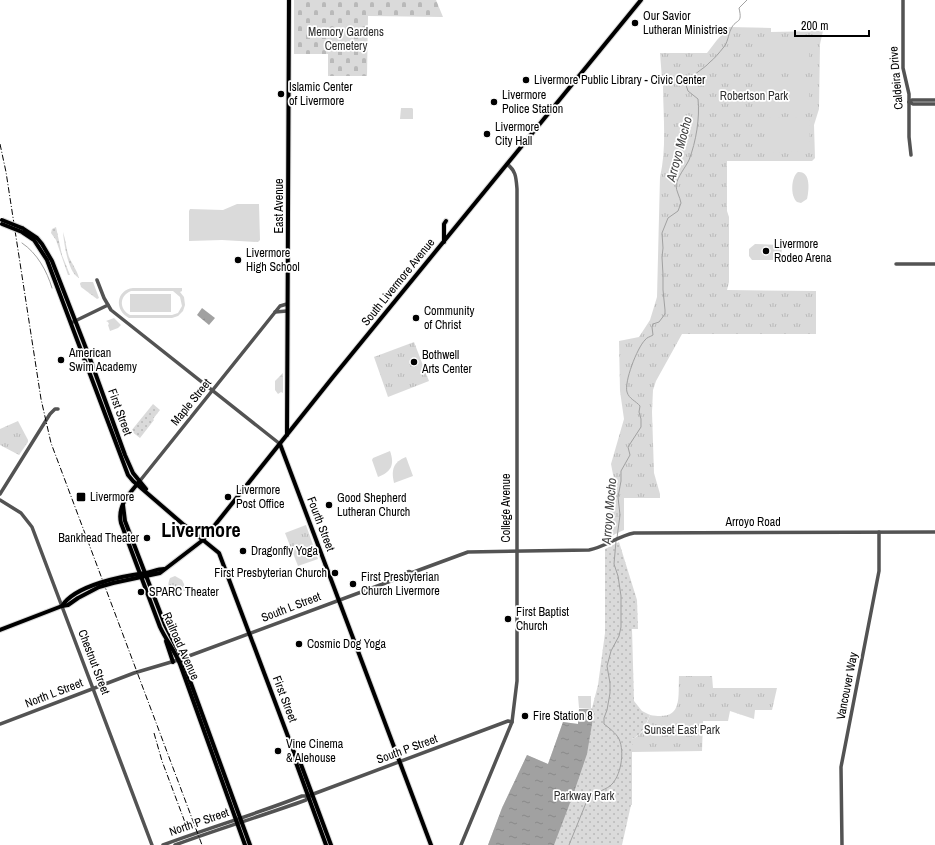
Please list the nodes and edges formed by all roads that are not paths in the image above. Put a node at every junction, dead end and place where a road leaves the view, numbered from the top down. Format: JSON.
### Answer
{"nodes":[{"id":1,"x":290,"y":0,"type":"edge"},
{"id":2,"x":641,"y":0,"type":"edge"},
{"id":3,"x":903,"y":0,"type":"edge"},
{"id":4,"x":935,"y":100,"type":"edge"},
{"id":5,"x":909,"y":102,"type":"junction"},
{"id":6,"x":935,"y":104,"type":"edge"},
{"id":7,"x":911,"y":155,"type":"dead end"},
{"id":8,"x":507,"y":164,"type":"junction"},
{"id":9,"x":1,"y":221,"type":"edge"},
{"id":10,"x":446,"y":221,"type":"dead end"},
{"id":11,"x":444,"y":242,"type":"junction"},
{"id":12,"x":896,"y":264,"type":"dead end"},
{"id":13,"x":935,"y":264,"type":"edge"},
{"id":14,"x":97,"y":280,"type":"dead end"},
{"id":15,"x":287,"y":304,"type":"junction"},
{"id":16,"x":108,"y":305,"type":"junction"},
{"id":17,"x":288,"y":311,"type":"junction"},
{"id":18,"x":275,"y":312,"type":"junction"},
{"id":19,"x":73,"y":322,"type":"junction"},
{"id":20,"x":212,"y":391,"type":"junction"},
{"id":21,"x":58,"y":409,"type":"dead end"},
{"id":22,"x":287,"y":436,"type":"junction"},
{"id":23,"x":280,"y":444,"type":"junction"},
{"id":24,"x":138,"y":483,"type":"junction"},
{"id":25,"x":0,"y":494,"type":"edge"},
{"id":26,"x":0,"y":500,"type":"edge"},
{"id":27,"x":123,"y":505,"type":"joint"},
{"id":28,"x":879,"y":532,"type":"junction"},
{"id":29,"x":935,"y":532,"type":"edge"},
{"id":30,"x":203,"y":540,"type":"junction"},
{"id":31,"x":516,"y":551,"type":"junction"},
{"id":32,"x":143,"y":575,"type":"junction"},
{"id":33,"x":339,"y":600,"type":"junction"},
{"id":34,"x":62,"y":606,"type":"junction"},
{"id":35,"x":0,"y":630,"type":"edge"},
{"id":36,"x":163,"y":634,"type":"junction"},
{"id":37,"x":249,"y":634,"type":"junction"},
{"id":38,"x":180,"y":660,"type":"junction"},
{"id":39,"x":173,"y":662,"type":"junction"},
{"id":40,"x":94,"y":688,"type":"junction"},
{"id":41,"x":512,"y":722,"type":"junction"},
{"id":42,"x":0,"y":724,"type":"edge"},
{"id":43,"x":400,"y":762,"type":"junction"},
{"id":44,"x":310,"y":796,"type":"junction"},
{"id":45,"x":239,"y":822,"type":"junction"},
{"id":46,"x":152,"y":845,"type":"edge"},
{"id":47,"x":163,"y":845,"type":"edge"},
{"id":48,"x":175,"y":845,"type":"edge"},
{"id":49,"x":245,"y":845,"type":"edge"},
{"id":50,"x":250,"y":845,"type":"edge"},
{"id":51,"x":326,"y":845,"type":"edge"},
{"id":52,"x":331,"y":845,"type":"edge"},
{"id":53,"x":431,"y":845,"type":"edge"},
{"id":54,"x":461,"y":845,"type":"edge"},
{"id":55,"x":842,"y":845,"type":"edge"}],
"edges":[{"from":1,"to":15,"type":"main road","name":"East Avenue"},
{"from":2,"to":8,"type":"main road","name":"South Livermore Avenue"},
{"from":3,"to":5,"type":"street","name":"Caldeira Drive"},
{"from":4,"to":5,"type":"street"},
{"from":5,"to":6,"type":"street"},
{"from":5,"to":7,"type":"street","name":"Caldeira Drive"},
{"from":8,"to":11,"type":"main road","name":"South Livermore Avenue"},
{"from":8,"to":31,"type":"street","name":"College Avenue"},
{"from":9,"to":19,"type":"main road","name":"First Street","bridge":true},
{"from":10,"to":11,"type":"main road"},
{"from":11,"to":22,"type":"main road","name":"South Livermore Avenue"},
{"from":12,"to":13,"type":"street"},
{"from":14,"to":16,"type":"street"},
{"from":15,"to":17,"type":"main road","name":"East Avenue"},
{"from":15,"to":18,"type":"street","name":"Maple Street"},
{"from":16,"to":19,"type":"street"},
{"from":16,"to":20,"type":"street"},
{"from":17,"to":18,"type":"street"},
{"from":17,"to":22,"type":"main road","name":"East Avenue"},
{"from":18,"to":20,"type":"street","name":"Maple Street"},
{"from":19,"to":24,"type":"main road","name":"First Street"},
{"from":20,"to":23,"type":"street"},
{"from":20,"to":24,"type":"street","name":"Maple Street"},
{"from":21,"to":25,"type":"street"},
{"from":22,"to":23,"type":"main road","name":"South Livermore Avenue"},
{"from":23,"to":30,"type":"main road","name":"South Livermore Avenue"},
{"from":23,"to":33,"type":"main road","name":"Fourth Street"},
{"from":24,"to":27,"type":"main road","name":"Maple Street"},
{"from":24,"to":30,"type":"main road","name":"First Street"},
{"from":26,"to":34,"type":"street","name":"Chestnut Street"},
{"from":27,"to":32,"type":"main road","name":"Railroad Avenue"},
{"from":28,"to":29,"type":"street","name":"Arroyo Road"},
{"from":28,"to":31,"type":"street","name":"Arroyo Road"},
{"from":28,"to":55,"type":"street","name":"Vancouver Way"},
{"from":30,"to":32,"type":"main road","name":"South Livermore Avenue"},
{"from":30,"to":37,"type":"main road","name":"First Street"},
{"from":31,"to":33,"type":"street","name":"South L Street"},
{"from":31,"to":41,"type":"street","name":"College Avenue"},
{"from":32,"to":34,"type":"main road","name":"South Livermore Avenue"},
{"from":32,"to":36,"type":"main road","name":"Railroad Avenue"},
{"from":32,"to":38,"type":"main road","name":"Railroad Avenue"},
{"from":33,"to":37,"type":"street","name":"South L Street"},
{"from":33,"to":43,"type":"main road","name":"Fourth Street"},
{"from":34,"to":35,"type":"main road","name":"South Livermore Avenue"},
{"from":34,"to":40,"type":"street","name":"Chestnut Street"},
{"from":36,"to":38,"type":"main road","name":"Railroad Avenue"},
{"from":36,"to":39,"type":"main road"},
{"from":37,"to":38,"type":"street","name":"South L Street"},
{"from":37,"to":44,"type":"main road","name":"First Street"},
{"from":38,"to":39,"type":"street","name":"North L Street"},
{"from":38,"to":45,"type":"main road","name":"Railroad Avenue"},
{"from":39,"to":40,"type":"street","name":"North L Street"},
{"from":40,"to":42,"type":"street","name":"North L Street"},
{"from":40,"to":46,"type":"street","name":"Chestnut Street"},
{"from":41,"to":43,"type":"street","name":"South P Street"},
{"from":41,"to":54,"type":"street","name":"College Avenue"},
{"from":43,"to":44,"type":"street","name":"South P Street"},
{"from":43,"to":53,"type":"main road","name":"Fourth Street"},
{"from":44,"to":45,"type":"street","name":"South P Street"},
{"from":44,"to":51,"type":"main road","name":"First Street"},
{"from":44,"to":52,"type":"main road","name":"First Street"},
{"from":45,"to":47,"type":"street","name":"North P Street"},
{"from":45,"to":48,"type":"street","name":"North P Street"},
{"from":45,"to":49,"type":"main road","name":"Railroad Avenue"},
{"from":45,"to":50,"type":"main road","name":"Railroad Avenue"}]}
